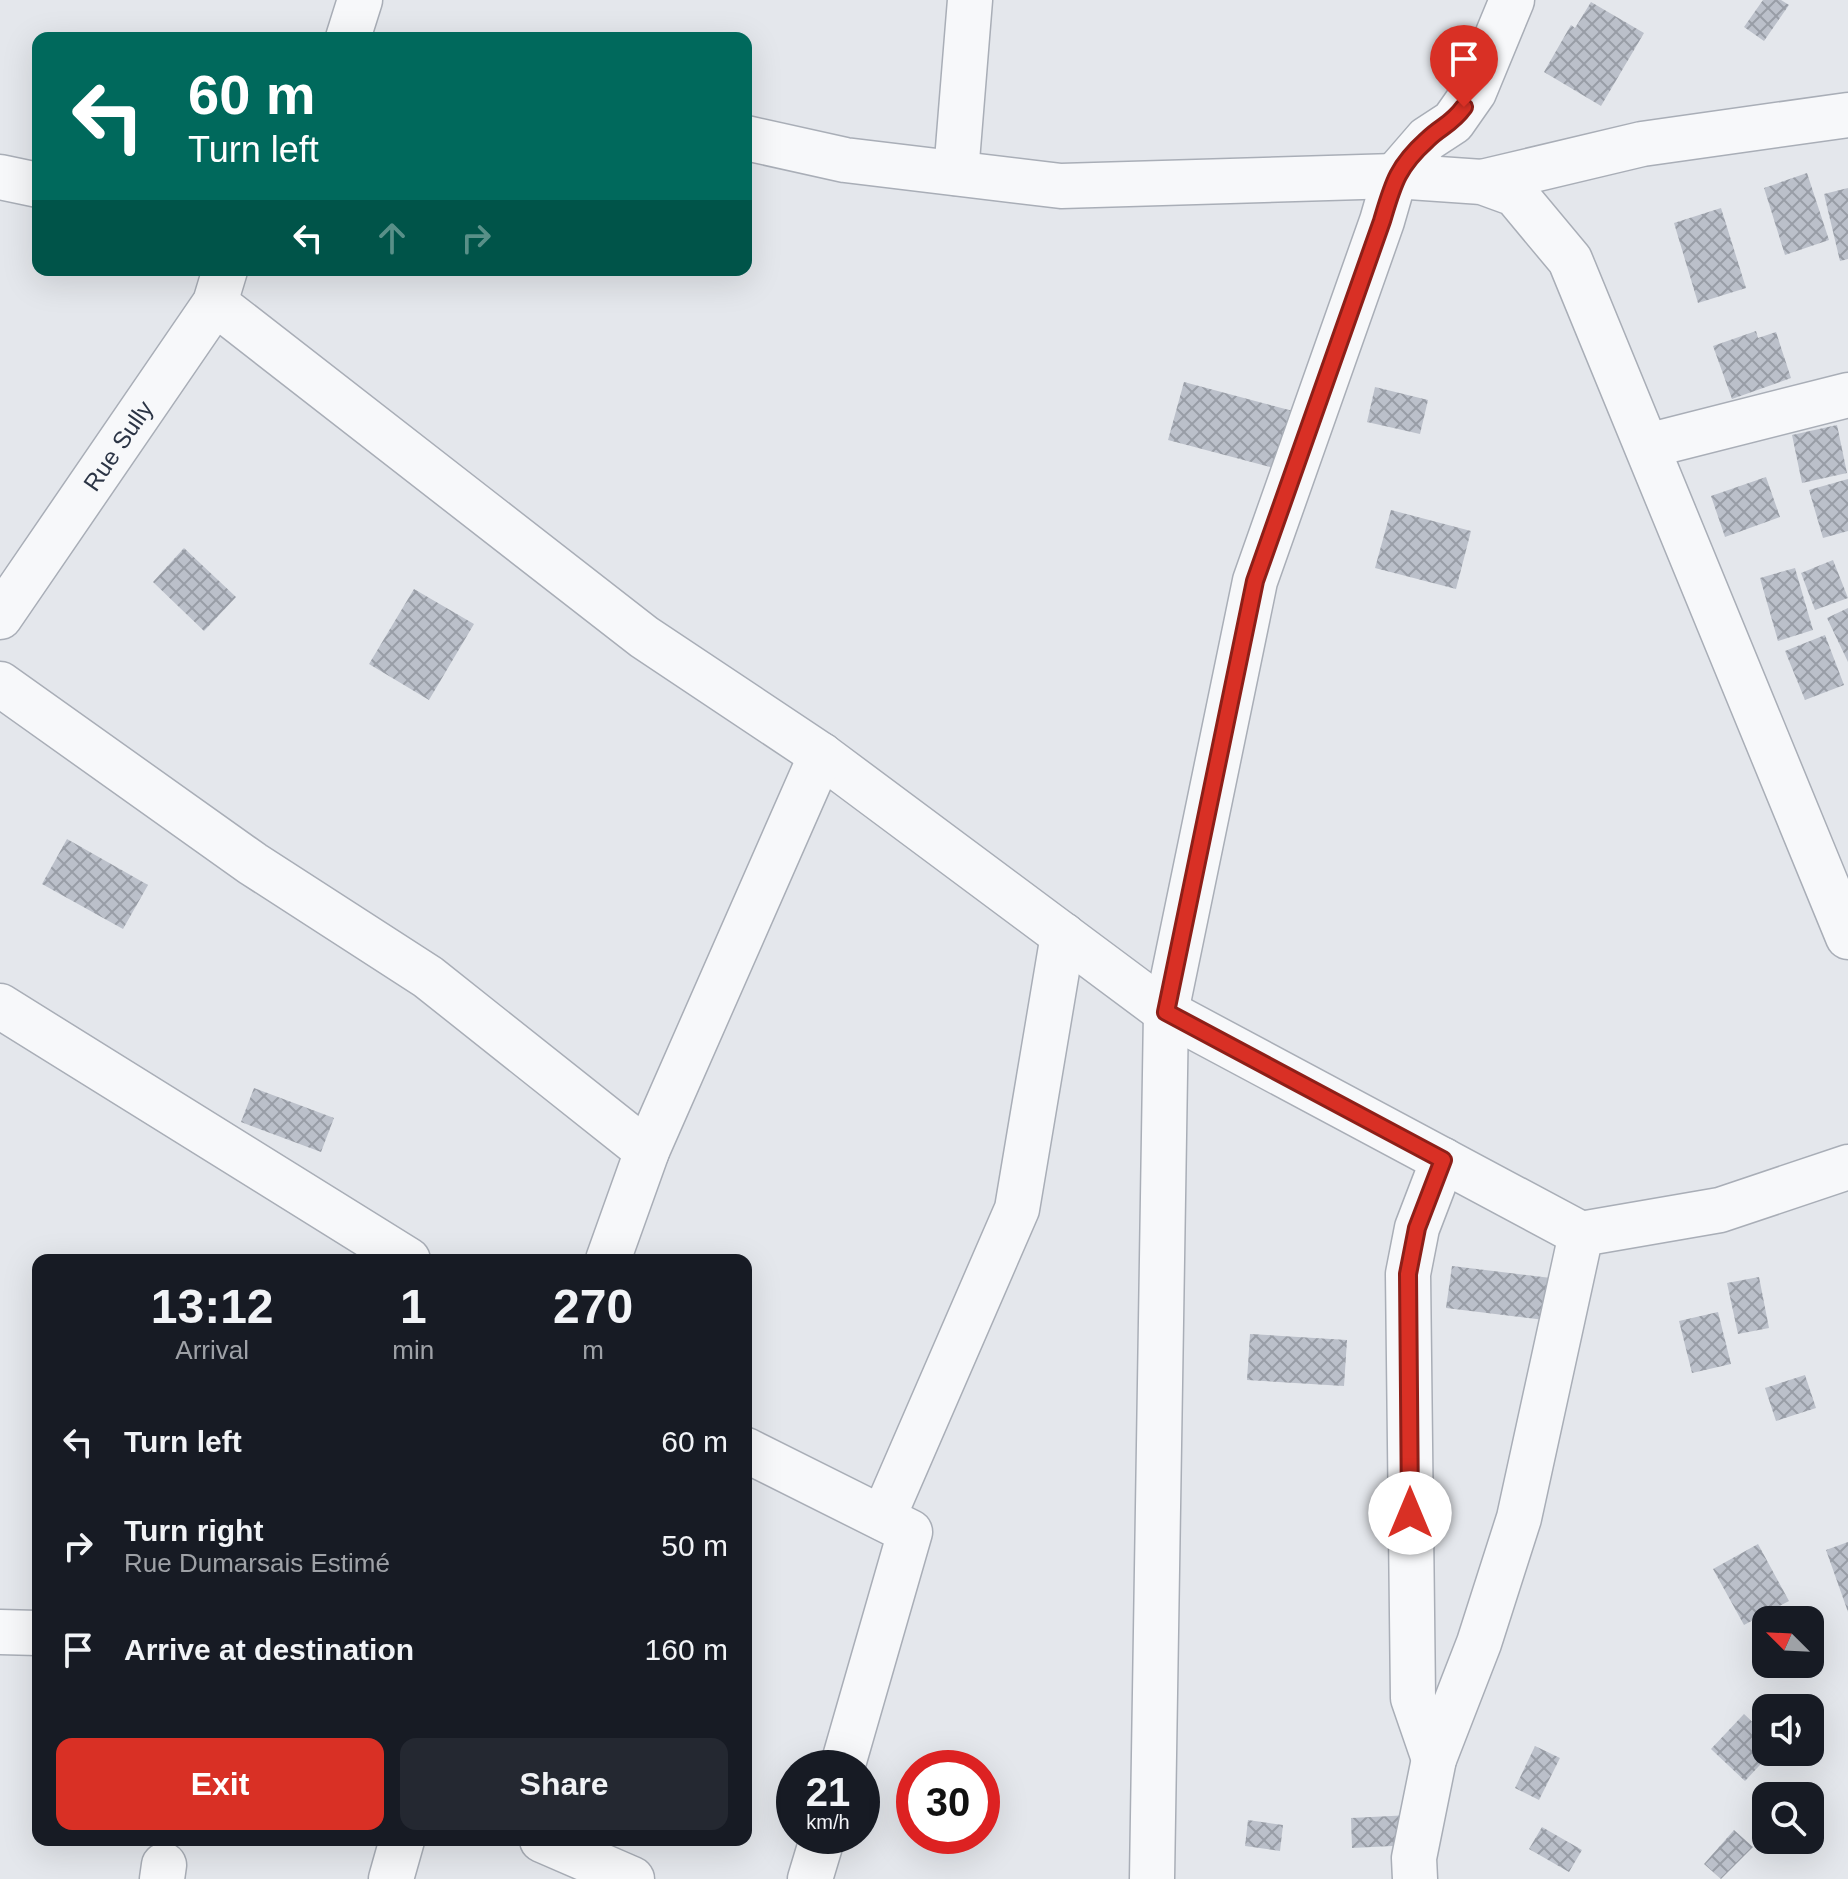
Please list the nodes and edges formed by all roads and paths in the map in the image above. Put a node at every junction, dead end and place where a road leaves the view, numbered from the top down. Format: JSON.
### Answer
{"nodes":[{"id":1,"x":360,"y":0,"type":"edge"},
{"id":2,"x":970,"y":0,"type":"edge"},
{"id":3,"x":1512,"y":0,"type":"edge"},
{"id":4,"x":350,"y":32,"type":"edge"},
{"id":5,"x":1848,"y":115,"type":"edge"},
{"id":6,"x":752,"y":139,"type":"edge"},
{"id":7,"x":956,"y":173,"type":"junction"},
{"id":8,"x":1395,"y":176,"type":"junction"},
{"id":9,"x":0,"y":177,"type":"edge"},
{"id":10,"x":1482,"y":182,"type":"junction"},
{"id":11,"x":32,"y":184,"type":"edge"},
{"id":12,"x":220,"y":287,"type":"edge"},
{"id":13,"x":1848,"y":395,"type":"edge"},
{"id":14,"x":1647,"y":446,"type":"junction"},
{"id":15,"x":0,"y":617,"type":"edge"},
{"id":16,"x":0,"y":684,"type":"edge"},
{"id":17,"x":821,"y":755,"type":"junction"},
{"id":18,"x":1063,"y":935,"type":"junction"},
{"id":19,"x":1848,"y":937,"type":"edge"},
{"id":20,"x":0,"y":1006,"type":"edge"},
{"id":21,"x":1166,"y":1012,"type":"junction"},
{"id":22,"x":647,"y":1151,"type":"junction"},
{"id":23,"x":1443,"y":1160,"type":"junction"},
{"id":24,"x":1848,"y":1167,"type":"edge"},
{"id":25,"x":1581,"y":1234,"type":"junction"},
{"id":26,"x":398,"y":1254,"type":"edge"},
{"id":27,"x":610,"y":1254,"type":"edge"},
{"id":28,"x":752,"y":1453,"type":"edge"},
{"id":29,"x":883,"y":1518,"type":"junction"},
{"id":30,"x":0,"y":1632,"type":"edge"},
{"id":31,"x":32,"y":1633,"type":"edge"},
{"id":32,"x":847,"y":1750,"type":"edge"},
{"id":33,"x":1434,"y":1759,"type":"junction"},
{"id":34,"x":400,"y":1846,"type":"edge"},
{"id":35,"x":556,"y":1846,"type":"edge"},
{"id":36,"x":818,"y":1854,"type":"edge"},
{"id":37,"x":391,"y":1879,"type":"edge"},
{"id":38,"x":632,"y":1879,"type":"edge"},
{"id":39,"x":810,"y":1879,"type":"edge"},
{"id":40,"x":1152,"y":1879,"type":"edge"},
{"id":41,"x":1415,"y":1879,"type":"edge"}],
"edges":[{"from":1,"to":4,"type":"street"},
{"from":2,"to":7,"type":"street"},
{"from":3,"to":8,"type":"street"},
{"from":5,"to":10,"type":"street"},
{"from":6,"to":7,"type":"street"},
{"from":7,"to":8,"type":"street"},
{"from":8,"to":10,"type":"street"},
{"from":8,"to":21,"type":"street"},
{"from":9,"to":11,"type":"street"},
{"from":10,"to":14,"type":"street"},
{"from":12,"to":15,"type":"street","name":"Rue Sully"},
{"from":12,"to":17,"type":"street"},
{"from":13,"to":14,"type":"street"},
{"from":14,"to":19,"type":"street"},
{"from":16,"to":22,"type":"street"},
{"from":17,"to":18,"type":"street"},
{"from":17,"to":22,"type":"street"},
{"from":18,"to":21,"type":"street"},
{"from":18,"to":29,"type":"street"},
{"from":20,"to":26,"type":"street"},
{"from":21,"to":23,"type":"street"},
{"from":21,"to":40,"type":"street"},
{"from":22,"to":27,"type":"street"},
{"from":23,"to":25,"type":"street"},
{"from":23,"to":33,"type":"street"},
{"from":24,"to":25,"type":"street"},
{"from":25,"to":33,"type":"street"},
{"from":28,"to":29,"type":"street"},
{"from":29,"to":32,"type":"street"},
{"from":30,"to":31,"type":"street"},
{"from":33,"to":41,"type":"street"},
{"from":34,"to":37,"type":"street"},
{"from":35,"to":38,"type":"street"},
{"from":36,"to":39,"type":"street"}]}
